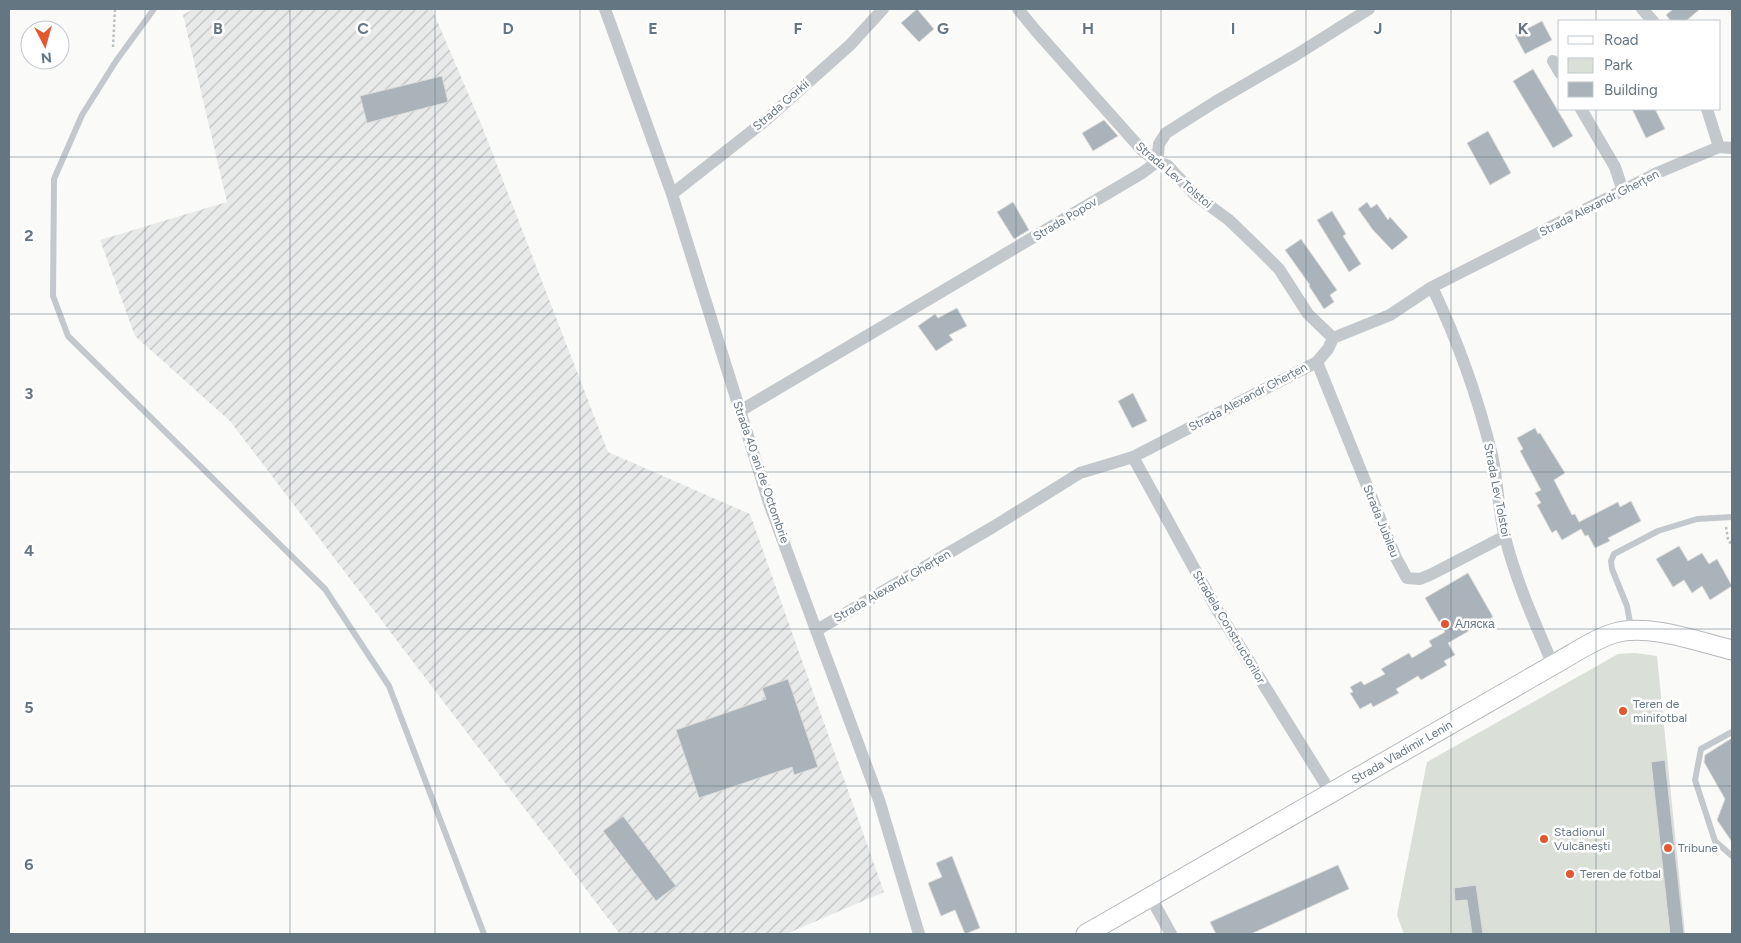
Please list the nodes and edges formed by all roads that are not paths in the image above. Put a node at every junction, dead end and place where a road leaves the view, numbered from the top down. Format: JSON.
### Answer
{"nodes":[{"id":1,"x":154,"y":9,"type":"edge"},
{"id":2,"x":605,"y":9,"type":"edge"},
{"id":3,"x":883,"y":9,"type":"edge"},
{"id":4,"x":1018,"y":9,"type":"edge"},
{"id":5,"x":1369,"y":9,"type":"edge"},
{"id":6,"x":1642,"y":9,"type":"edge"},
{"id":7,"x":1652,"y":20,"type":"edge"},
{"id":8,"x":1553,"y":61,"type":"dead end"},
{"id":9,"x":1558,"y":70,"type":"edge"},
{"id":10,"x":1582,"y":110,"type":"edge"},
{"id":11,"x":1707,"y":110,"type":"edge"},
{"id":12,"x":1726,"y":148,"type":"edge"},
{"id":13,"x":1157,"y":162,"type":"junction"},
{"id":14,"x":1623,"y":191,"type":"junction"},
{"id":15,"x":672,"y":194,"type":"junction"},
{"id":16,"x":1432,"y":287,"type":"junction"},
{"id":17,"x":1333,"y":338,"type":"junction"},
{"id":18,"x":1317,"y":362,"type":"junction"},
{"id":19,"x":740,"y":411,"type":"junction"},
{"id":20,"x":1133,"y":458,"type":"junction"},
{"id":21,"x":1729,"y":517,"type":"edge"},
{"id":22,"x":1505,"y":536,"type":"junction"},
{"id":23,"x":1631,"y":629,"type":"junction"},
{"id":24,"x":818,"y":630,"type":"junction"},
{"id":25,"x":1732,"y":650,"type":"edge"},
{"id":26,"x":1553,"y":665,"type":"junction"},
{"id":27,"x":1732,"y":732,"type":"edge"},
{"id":28,"x":1331,"y":793,"type":"junction"},
{"id":29,"x":1732,"y":856,"type":"edge"},
{"id":30,"x":1151,"y":898,"type":"junction"},
{"id":31,"x":484,"y":934,"type":"edge"},
{"id":32,"x":919,"y":934,"type":"edge"},
{"id":33,"x":1086,"y":934,"type":"edge"},
{"id":34,"x":1171,"y":934,"type":"edge"}],
"edges":[{"from":1,"to":31,"type":"lane"},
{"from":2,"to":15,"type":"street","name":"Strada 40 ani de Octombrie"},
{"from":3,"to":15,"type":"street","name":"Strada Gorkii"},
{"from":4,"to":13,"type":"street","name":"Strada Lev Tolstoi"},
{"from":5,"to":13,"type":"street"},
{"from":6,"to":7,"type":"street"},
{"from":8,"to":9,"type":"street"},
{"from":10,"to":14,"type":"street"},
{"from":11,"to":12,"type":"street"},
{"from":12,"to":14,"type":"street","name":"Strada Alexandr Gherțen"},
{"from":13,"to":17,"type":"street","name":"Strada Lev Tolstoi"},
{"from":13,"to":19,"type":"street","name":"Strada Popov"},
{"from":14,"to":16,"type":"street","name":"Strada Alexandr Gherțen"},
{"from":15,"to":19,"type":"street","name":"Strada 40 ani de Octombrie"},
{"from":16,"to":17,"type":"street","name":"Strada Alexandr Gherțen"},
{"from":16,"to":22,"type":"street","name":"Strada Lev Tolstoi"},
{"from":17,"to":18,"type":"street","name":"Strada Alexandr Gherțen"},
{"from":18,"to":20,"type":"street","name":"Strada Alexandr Gherțen"},
{"from":18,"to":22,"type":"street","name":"Strada Jubileu"},
{"from":19,"to":24,"type":"street","name":"Strada 40 ani de Octombrie"},
{"from":20,"to":24,"type":"street","name":"Strada Alexandr Gherțen"},
{"from":20,"to":28,"type":"street","name":"Stradela Constructorilor"},
{"from":21,"to":23,"type":"lane"},
{"from":22,"to":26,"type":"street","name":"Strada Lev Tolstoi"},
{"from":23,"to":25,"type":"main road","name":"Strada Vladimir Lenin"},
{"from":23,"to":26,"type":"main road","name":"Strada Vladimir Lenin"},
{"from":24,"to":32,"type":"street","name":"Strada 40 ani de Octombrie"},
{"from":26,"to":28,"type":"main road","name":"Strada Vladimir Lenin"},
{"from":27,"to":29,"type":"lane"},
{"from":28,"to":30,"type":"main road","name":"Strada Vladimir Lenin"},
{"from":30,"to":33,"type":"main road","name":"Strada Vladimir Lenin"},
{"from":30,"to":34,"type":"street"}]}
